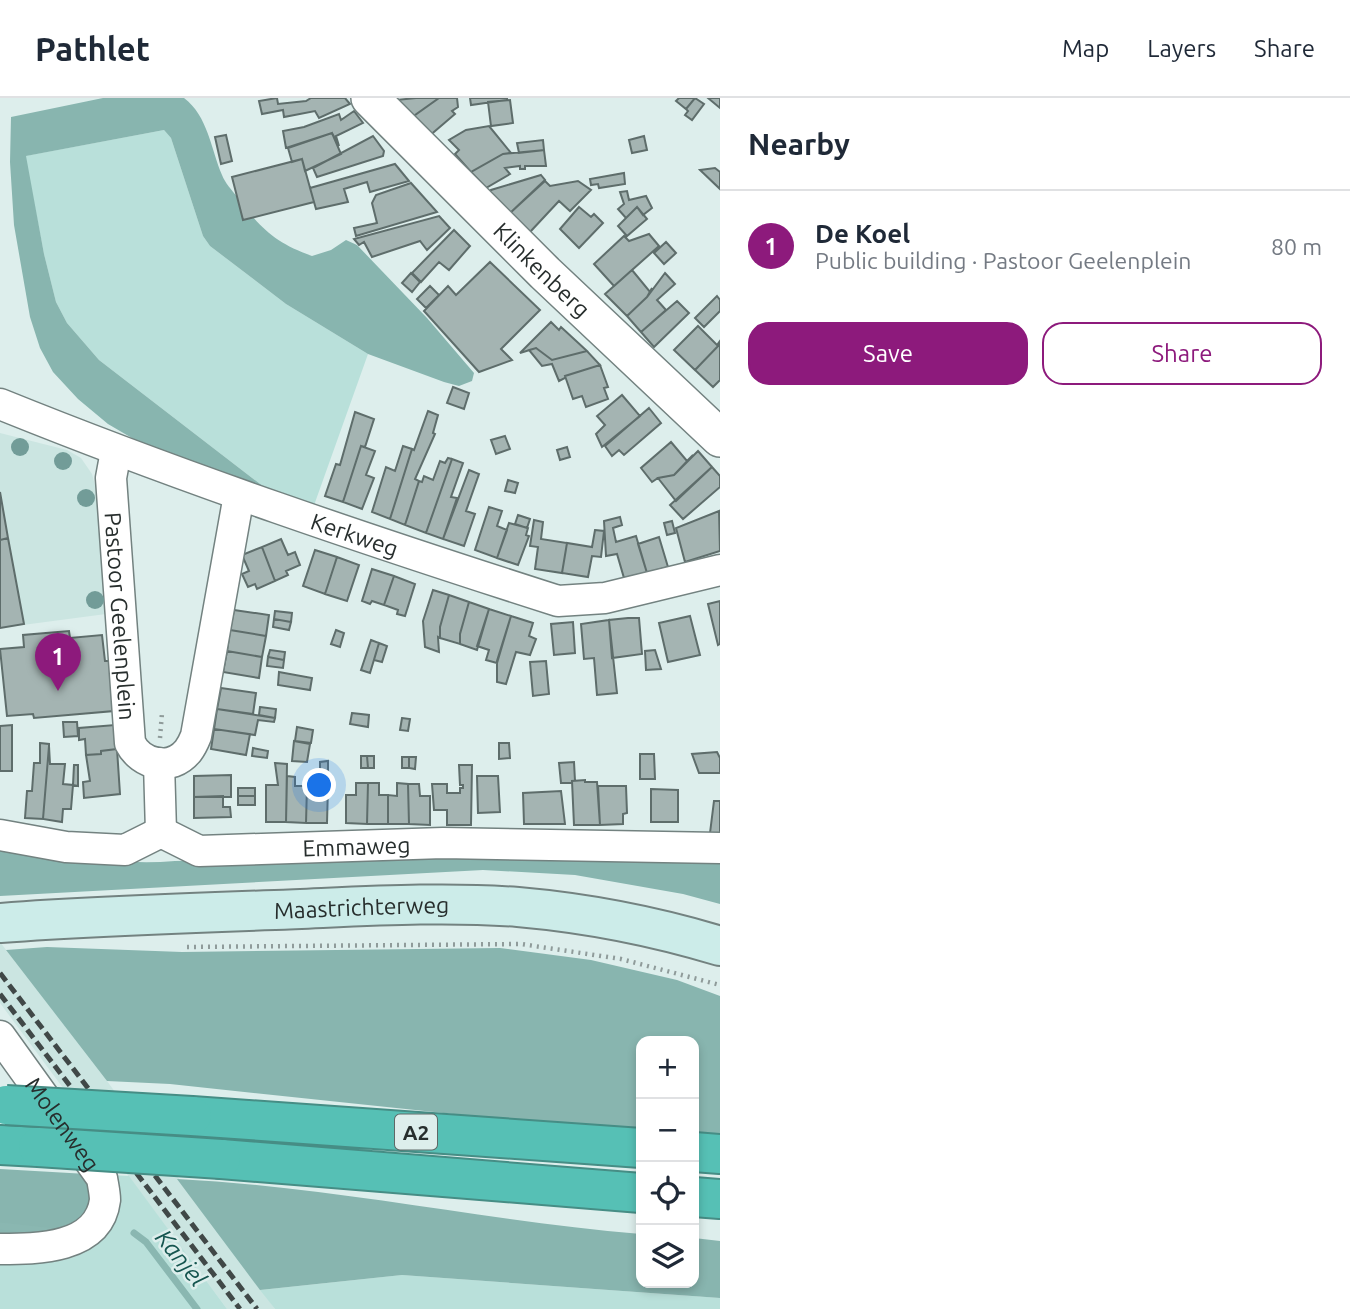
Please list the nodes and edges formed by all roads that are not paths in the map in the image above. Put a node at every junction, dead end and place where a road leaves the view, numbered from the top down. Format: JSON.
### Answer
{"nodes":[{"id":1,"x":370,"y":98,"type":"edge"},
{"id":2,"x":0,"y":404,"type":"edge"},
{"id":3,"x":720,"y":438,"type":"edge"},
{"id":4,"x":116,"y":451,"type":"junction"},
{"id":5,"x":239,"y":495,"type":"junction"},
{"id":6,"x":720,"y":570,"type":"edge"},
{"id":7,"x":159,"y":763,"type":"junction"},
{"id":8,"x":161,"y":832,"type":"junction"},
{"id":9,"x":0,"y":835,"type":"edge"},
{"id":10,"x":720,"y":848,"type":"edge"},
{"id":11,"x":13,"y":922,"type":"edge"},
{"id":12,"x":720,"y":946,"type":"edge"},
{"id":13,"x":0,"y":1036,"type":"edge"},
{"id":14,"x":3,"y":1104,"type":"edge"},
{"id":15,"x":0,"y":1144,"type":"edge"},
{"id":16,"x":636,"y":1148,"type":"edge"},
{"id":17,"x":699,"y":1152,"type":"edge"},
{"id":18,"x":720,"y":1154,"type":"edge"},
{"id":19,"x":636,"y":1193,"type":"edge"},
{"id":20,"x":699,"y":1197,"type":"edge"},
{"id":21,"x":720,"y":1199,"type":"edge"},
{"id":22,"x":0,"y":1249,"type":"edge"}],
"edges":[{"from":1,"to":3,"type":"street","name":"Klinkenberg"},
{"from":2,"to":4,"type":"street","name":"Kerkweg"},
{"from":4,"to":5,"type":"street","name":"Kerkweg"},
{"from":4,"to":7,"type":"street","name":"Pastoor Geelenplein"},
{"from":5,"to":6,"type":"street","name":"Kerkweg"},
{"from":5,"to":7,"type":"street"},
{"from":7,"to":8,"type":"street"},
{"from":8,"to":9,"type":"street"},
{"from":8,"to":10,"type":"street","name":"Emmaweg"},
{"from":11,"to":12,"type":"main road","name":"Maastrichterweg"},
{"from":13,"to":22,"type":"street","name":"Molenweg"},
{"from":14,"to":16,"type":"highway","number":"A2","bridge":true},
{"from":15,"to":19,"type":"highway","number":"A2","bridge":true},
{"from":17,"to":18,"type":"highway"},
{"from":20,"to":21,"type":"highway"}]}
